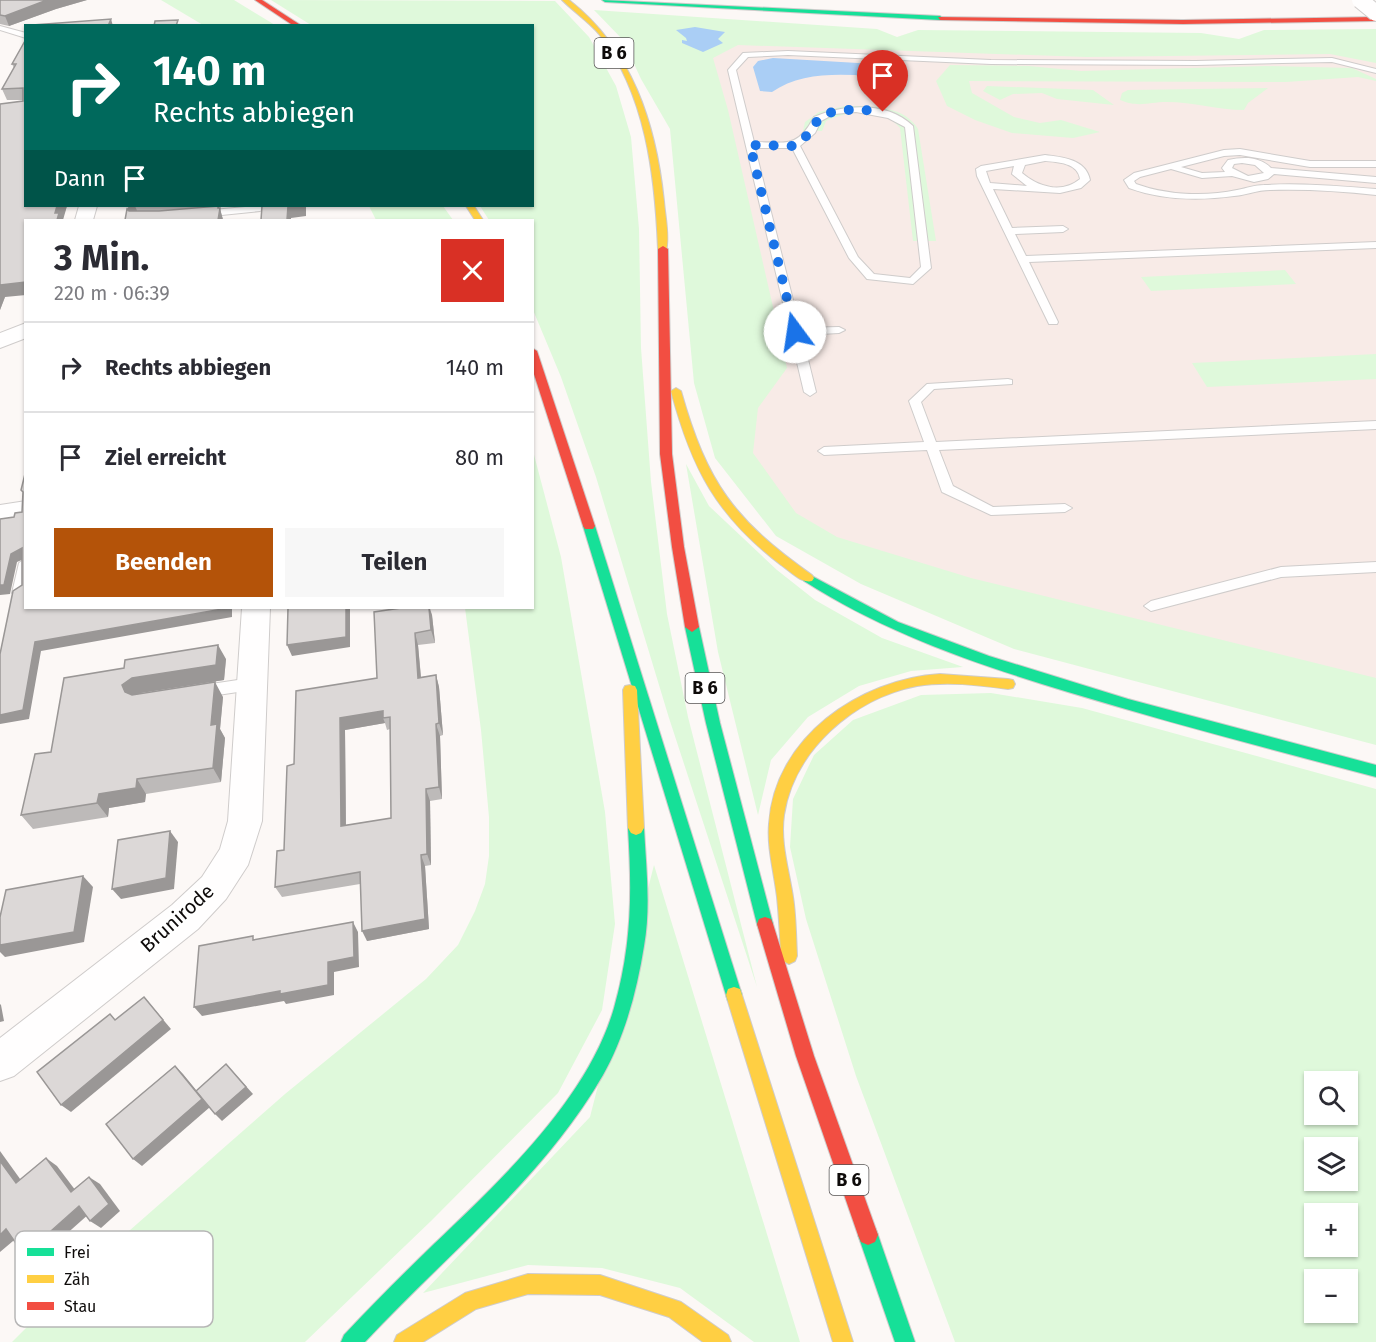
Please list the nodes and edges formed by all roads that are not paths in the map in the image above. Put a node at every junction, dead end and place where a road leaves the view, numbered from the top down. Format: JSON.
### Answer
{"nodes":[{"id":1,"x":258,"y":0,"type":"edge"},
{"id":2,"x":605,"y":0,"type":"edge"},
{"id":3,"x":738,"y":0,"type":"edge"},
{"id":4,"x":1360,"y":0,"type":"edge"},
{"id":5,"x":568,"y":3,"type":"edge"},
{"id":6,"x":1376,"y":11,"type":"edge"},
{"id":7,"x":1376,"y":19,"type":"edge"},
{"id":8,"x":296,"y":24,"type":"edge"},
{"id":9,"x":0,"y":28,"type":"edge"},
{"id":10,"x":24,"y":35,"type":"edge"},
{"id":11,"x":1376,"y":71,"type":"edge"},
{"id":12,"x":750,"y":145,"type":"junction"},
{"id":13,"x":795,"y":146,"type":"junction"},
{"id":14,"x":1215,"y":155,"type":"junction"},
{"id":15,"x":1259,"y":159,"type":"junction"},
{"id":16,"x":1026,"y":161,"type":"junction"},
{"id":17,"x":1228,"y":164,"type":"junction"},
{"id":18,"x":1376,"y":164,"type":"edge"},
{"id":19,"x":1172,"y":166,"type":"junction"},
{"id":20,"x":1269,"y":171,"type":"junction"},
{"id":21,"x":1233,"y":174,"type":"junction"},
{"id":22,"x":1257,"y":179,"type":"junction"},
{"id":23,"x":1376,"y":180,"type":"edge"},
{"id":24,"x":987,"y":186,"type":"junction"},
{"id":25,"x":1268,"y":188,"type":"junction"},
{"id":26,"x":1052,"y":189,"type":"junction"},
{"id":27,"x":1376,"y":192,"type":"edge"},
{"id":28,"x":260,"y":208,"type":"edge"},
{"id":29,"x":194,"y":215,"type":"edge"},
{"id":30,"x":1064,"y":230,"type":"dead end"},
{"id":31,"x":1009,"y":231,"type":"junction"},
{"id":32,"x":1376,"y":245,"type":"edge"},
{"id":33,"x":1022,"y":259,"type":"junction"},
{"id":34,"x":1053,"y":322,"type":"dead end"},
{"id":35,"x":24,"y":330,"type":"edge"},
{"id":36,"x":839,"y":330,"type":"dead end"},
{"id":37,"x":795,"y":332,"type":"junction"},
{"id":38,"x":0,"y":340,"type":"edge"},
{"id":39,"x":665,"y":349,"type":"junction"},
{"id":40,"x":534,"y":357,"type":"edge"},
{"id":41,"x":1008,"y":382,"type":"dead end"},
{"id":42,"x":810,"y":392,"type":"dead end"},
{"id":43,"x":1376,"y":425,"type":"edge"},
{"id":44,"x":933,"y":446,"type":"junction"},
{"id":45,"x":824,"y":451,"type":"dead end"},
{"id":46,"x":1065,"y":508,"type":"dead end"},
{"id":47,"x":24,"y":510,"type":"edge"},
{"id":48,"x":0,"y":514,"type":"edge"},
{"id":49,"x":1376,"y":567,"type":"edge"},
{"id":50,"x":24,"y":572,"type":"edge"},
{"id":51,"x":19,"y":593,"type":"edge"},
{"id":52,"x":1150,"y":606,"type":"dead end"},
{"id":53,"x":256,"y":609,"type":"edge"},
{"id":54,"x":630,"y":652,"type":"junction"},
{"id":55,"x":251,"y":684,"type":"junction"},
{"id":56,"x":185,"y":694,"type":"edge"},
{"id":57,"x":1106,"y":699,"type":"junction"},
{"id":58,"x":1376,"y":771,"type":"edge"},
{"id":59,"x":793,"y":1018,"type":"junction"},
{"id":60,"x":0,"y":1062,"type":"edge"},
{"id":61,"x":351,"y":1342,"type":"edge"},
{"id":62,"x":404,"y":1342,"type":"edge"},
{"id":63,"x":721,"y":1342,"type":"edge"},
{"id":64,"x":843,"y":1342,"type":"edge"},
{"id":65,"x":905,"y":1342,"type":"edge"}],
"edges":[{"from":1,"to":8,"type":"highway"},
{"from":2,"to":7,"type":"highway"},
{"from":3,"to":6,"type":"highway"},
{"from":4,"to":6,"type":"street","bridge":true},
{"from":5,"to":39,"type":"highway","number":"B 6"},
{"from":9,"to":10,"type":"lane"},
{"from":11,"to":12,"type":"lane"},
{"from":12,"to":13,"type":"lane"},
{"from":12,"to":37,"type":"lane"},
{"from":13,"to":13,"type":"lane"},
{"from":14,"to":15,"type":"lane"},
{"from":14,"to":17,"type":"lane"},
{"from":14,"to":19,"type":"lane"},
{"from":15,"to":17,"type":"lane"},
{"from":15,"to":18,"type":"lane"},
{"from":15,"to":20,"type":"lane"},
{"from":16,"to":24,"type":"lane"},
{"from":16,"to":26,"type":"lane"},
{"from":16,"to":26,"type":"lane"},
{"from":17,"to":21,"type":"lane"},
{"from":19,"to":21,"type":"lane"},
{"from":19,"to":25,"type":"lane"},
{"from":20,"to":22,"type":"lane"},
{"from":20,"to":23,"type":"lane"},
{"from":21,"to":22,"type":"lane"},
{"from":22,"to":25,"type":"lane"},
{"from":24,"to":26,"type":"lane"},
{"from":24,"to":31,"type":"lane"},
{"from":25,"to":27,"type":"lane"},
{"from":28,"to":29,"type":"lane"},
{"from":30,"to":31,"type":"lane"},
{"from":31,"to":33,"type":"lane"},
{"from":32,"to":33,"type":"lane"},
{"from":33,"to":34,"type":"lane"},
{"from":35,"to":38,"type":"street"},
{"from":36,"to":37,"type":"lane"},
{"from":37,"to":42,"type":"lane"},
{"from":39,"to":57,"type":"highway"},
{"from":39,"to":59,"type":"highway","number":"B 6"},
{"from":40,"to":54,"type":"highway"},
{"from":41,"to":44,"type":"lane"},
{"from":43,"to":44,"type":"lane"},
{"from":44,"to":45,"type":"lane"},
{"from":44,"to":46,"type":"lane"},
{"from":47,"to":48,"type":"street"},
{"from":49,"to":52,"type":"lane"},
{"from":50,"to":51,"type":"lane"},
{"from":53,"to":55,"type":"street","name":"Brunirode"},
{"from":54,"to":61,"type":"highway"},
{"from":54,"to":64,"type":"highway"},
{"from":55,"to":56,"type":"lane"},
{"from":55,"to":60,"type":"street","name":"Brunirode"},
{"from":57,"to":58,"type":"highway"},
{"from":57,"to":59,"type":"highway"},
{"from":59,"to":65,"type":"highway","number":"B 6"},
{"from":62,"to":63,"type":"highway"}]}
